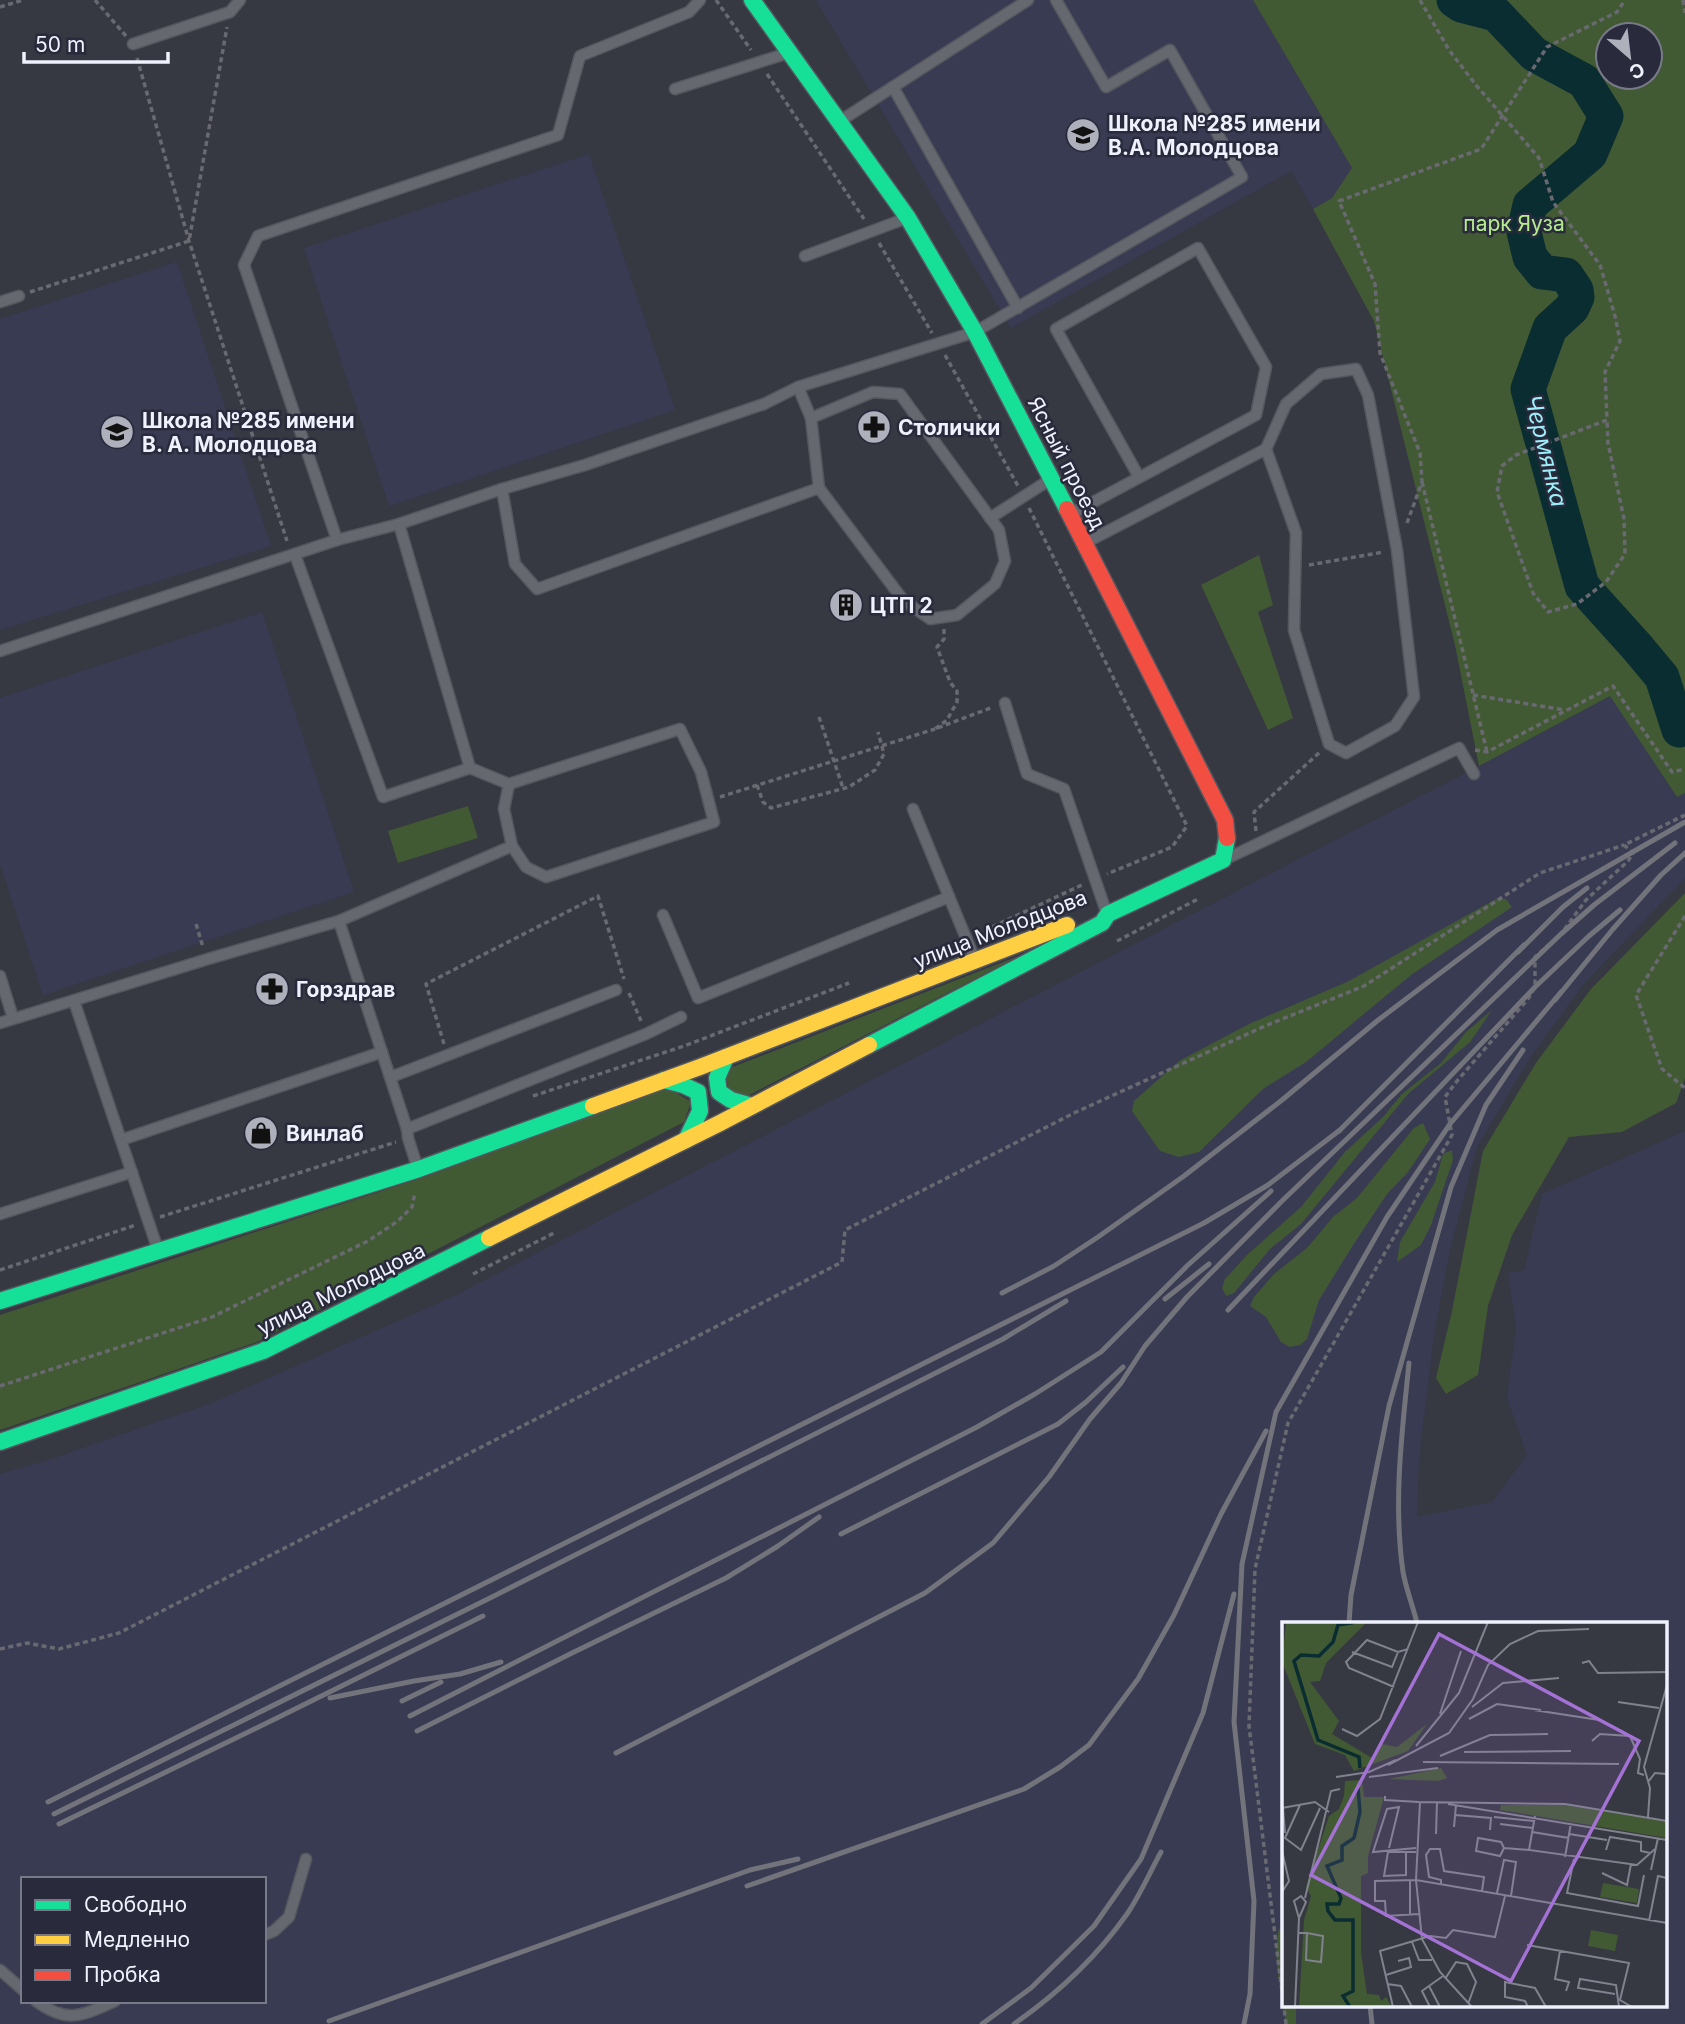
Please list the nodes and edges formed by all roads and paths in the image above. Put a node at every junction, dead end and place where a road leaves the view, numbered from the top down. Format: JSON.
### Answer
{"nodes":[{"id":1,"x":23,"y":0,"type":"edge"},
{"id":2,"x":95,"y":0,"type":"edge"},
{"id":3,"x":240,"y":0,"type":"edge"},
{"id":4,"x":700,"y":0,"type":"edge"},
{"id":5,"x":716,"y":0,"type":"edge"},
{"id":6,"x":752,"y":0,"type":"edge"},
{"id":7,"x":1028,"y":0,"type":"edge"},
{"id":8,"x":1056,"y":0,"type":"edge"},
{"id":9,"x":1420,"y":0,"type":"edge"},
{"id":10,"x":1625,"y":0,"type":"edge"},
{"id":11,"x":1683,"y":0,"type":"edge"},
{"id":12,"x":0,"y":7,"type":"edge"},
{"id":13,"x":230,"y":12,"type":"junction"},
{"id":14,"x":1685,"y":13,"type":"edge"},
{"id":15,"x":133,"y":44,"type":"junction"},
{"id":16,"x":789,"y":52,"type":"junction"},
{"id":17,"x":759,"y":62,"type":"junction"},
{"id":18,"x":893,"y":87,"type":"junction"},
{"id":19,"x":675,"y":89,"type":"dead end"},
{"id":20,"x":1503,"y":114,"type":"junction"},
{"id":21,"x":838,"y":122,"type":"junction"},
{"id":22,"x":908,"y":218,"type":"junction"},
{"id":23,"x":872,"y":231,"type":"junction"},
{"id":24,"x":189,"y":241,"type":"junction"},
{"id":25,"x":805,"y":256,"type":"dead end"},
{"id":26,"x":19,"y":296,"type":"joint"},
{"id":27,"x":0,"y":302,"type":"edge"},
{"id":28,"x":1018,"y":308,"type":"junction"},
{"id":29,"x":975,"y":332,"type":"junction"},
{"id":30,"x":938,"y":343,"type":"junction"},
{"id":31,"x":798,"y":387,"type":"junction"},
{"id":32,"x":811,"y":418,"type":"junction"},
{"id":33,"x":1607,"y":420,"type":"junction"},
{"id":34,"x":1266,"y":449,"type":"junction"},
{"id":35,"x":1139,"y":477,"type":"junction"},
{"id":36,"x":1052,"y":478,"type":"junction"},
{"id":37,"x":1422,"y":482,"type":"junction"},
{"id":38,"x":819,"y":488,"type":"junction"},
{"id":39,"x":502,"y":489,"type":"junction"},
{"id":40,"x":1024,"y":496,"type":"junction"},
{"id":41,"x":1070,"y":514,"type":"junction"},
{"id":42,"x":990,"y":518,"type":"junction"},
{"id":43,"x":399,"y":524,"type":"junction"},
{"id":44,"x":337,"y":540,"type":"junction"},
{"id":45,"x":1085,"y":543,"type":"junction"},
{"id":46,"x":1398,"y":550,"type":"junction"},
{"id":47,"x":295,"y":555,"type":"junction"},
{"id":48,"x":1296,"y":566,"type":"junction"},
{"id":49,"x":944,"y":617,"type":"junction"},
{"id":50,"x":0,"y":651,"type":"edge"},
{"id":51,"x":1473,"y":695,"type":"junction"},
{"id":52,"x":1005,"y":703,"type":"joint"},
{"id":53,"x":1567,"y":710,"type":"junction"},
{"id":54,"x":819,"y":717,"type":"dead end"},
{"id":55,"x":935,"y":729,"type":"junction"},
{"id":56,"x":878,"y":732,"type":"dead end"},
{"id":57,"x":1329,"y":744,"type":"junction"},
{"id":58,"x":882,"y":746,"type":"junction"},
{"id":59,"x":1459,"y":748,"type":"junction"},
{"id":60,"x":1487,"y":752,"type":"junction"},
{"id":61,"x":834,"y":761,"type":"junction"},
{"id":62,"x":470,"y":768,"type":"junction"},
{"id":63,"x":1685,"y":769,"type":"edge"},
{"id":64,"x":1474,"y":774,"type":"dead end"},
{"id":65,"x":509,"y":784,"type":"junction"},
{"id":66,"x":757,"y":785,"type":"junction"},
{"id":67,"x":844,"y":788,"type":"junction"},
{"id":68,"x":708,"y":800,"type":"junction"},
{"id":69,"x":913,"y":809,"type":"dead end"},
{"id":70,"x":1685,"y":815,"type":"edge"},
{"id":71,"x":1186,"y":826,"type":"dead end"},
{"id":72,"x":1257,"y":844,"type":"junction"},
{"id":73,"x":1624,"y":845,"type":"junction"},
{"id":74,"x":512,"y":846,"type":"junction"},
{"id":75,"x":1223,"y":860,"type":"junction"},
{"id":76,"x":949,"y":897,"type":"junction"},
{"id":77,"x":1108,"y":914,"type":"junction"},
{"id":78,"x":663,"y":915,"type":"dead end"},
{"id":79,"x":1685,"y":916,"type":"edge"},
{"id":80,"x":339,"y":920,"type":"junction"},
{"id":81,"x":196,"y":924,"type":"dead end"},
{"id":82,"x":208,"y":959,"type":"junction"},
{"id":83,"x":975,"y":961,"type":"junction"},
{"id":84,"x":0,"y":976,"type":"edge"},
{"id":85,"x":616,"y":990,"type":"dead end"},
{"id":86,"x":74,"y":1001,"type":"junction"},
{"id":87,"x":681,"y":1017,"type":"dead end"},
{"id":88,"x":13,"y":1018,"type":"junction"},
{"id":89,"x":0,"y":1023,"type":"edge"},
{"id":90,"x":646,"y":1034,"type":"junction"},
{"id":91,"x":382,"y":1052,"type":"junction"},
{"id":92,"x":447,"y":1056,"type":"junction"},
{"id":93,"x":726,"y":1057,"type":"junction"},
{"id":94,"x":391,"y":1077,"type":"junction"},
{"id":95,"x":664,"y":1080,"type":"junction"},
{"id":96,"x":1685,"y":1088,"type":"edge"},
{"id":97,"x":752,"y":1106,"type":"junction"},
{"id":98,"x":407,"y":1129,"type":"junction"},
{"id":99,"x":121,"y":1140,"type":"junction"},
{"id":100,"x":686,"y":1140,"type":"junction"},
{"id":101,"x":419,"y":1169,"type":"junction"},
{"id":102,"x":132,"y":1172,"type":"junction"},
{"id":103,"x":0,"y":1214,"type":"edge"},
{"id":104,"x":158,"y":1251,"type":"junction"},
{"id":105,"x":0,"y":1301,"type":"edge"},
{"id":106,"x":0,"y":1386,"type":"edge"},
{"id":107,"x":0,"y":1442,"type":"edge"},
{"id":108,"x":0,"y":1648,"type":"edge"},
{"id":109,"x":306,"y":1859,"type":"dead end"},
{"id":110,"x":266,"y":1934,"type":"edge"},
{"id":111,"x":0,"y":1969,"type":"edge"},
{"id":112,"x":21,"y":1988,"type":"edge"},
{"id":113,"x":1282,"y":1992,"type":"edge"},
{"id":114,"x":38,"y":2003,"type":"edge"},
{"id":115,"x":111,"y":2003,"type":"edge"}],
"edges":[{"from":1,"to":12,"type":"path"},
{"from":2,"to":15,"type":"path"},
{"from":3,"to":13,"type":"lane"},
{"from":4,"to":44,"type":"lane"},
{"from":5,"to":17,"type":"path"},
{"from":6,"to":16,"type":"street","name":"Ясный проезд"},
{"from":7,"to":18,"type":"lane"},
{"from":8,"to":28,"type":"lane"},
{"from":9,"to":20,"type":"path"},
{"from":10,"to":20,"type":"path"},
{"from":11,"to":14,"type":"path"},
{"from":13,"to":15,"type":"lane"},
{"from":13,"to":24,"type":"path"},
{"from":15,"to":24,"type":"path"},
{"from":16,"to":17,"type":"lane"},
{"from":16,"to":21,"type":"street","name":"Ясный проезд"},
{"from":17,"to":19,"type":"lane"},
{"from":17,"to":23,"type":"path"},
{"from":18,"to":21,"type":"lane"},
{"from":18,"to":28,"type":"lane"},
{"from":20,"to":33,"type":"path"},
{"from":20,"to":37,"type":"path"},
{"from":21,"to":22,"type":"street","name":"Ясный проезд"},
{"from":22,"to":23,"type":"lane"},
{"from":22,"to":29,"type":"street","name":"Ясный проезд"},
{"from":23,"to":25,"type":"lane"},
{"from":23,"to":30,"type":"path"},
{"from":24,"to":26,"type":"path"},
{"from":24,"to":47,"type":"path"},
{"from":26,"to":27,"type":"lane"},
{"from":28,"to":29,"type":"lane"},
{"from":29,"to":30,"type":"lane"},
{"from":29,"to":36,"type":"street","name":"Ясный проезд"},
{"from":30,"to":31,"type":"lane"},
{"from":30,"to":40,"type":"path"},
{"from":31,"to":32,"type":"lane"},
{"from":31,"to":39,"type":"lane"},
{"from":32,"to":38,"type":"lane"},
{"from":32,"to":42,"type":"lane"},
{"from":33,"to":33,"type":"path"},
{"from":34,"to":45,"type":"lane"},
{"from":34,"to":46,"type":"lane"},
{"from":34,"to":48,"type":"lane"},
{"from":35,"to":35,"type":"lane"},
{"from":35,"to":41,"type":"lane"},
{"from":36,"to":40,"type":"lane"},
{"from":36,"to":41,"type":"street","name":"Ясный проезд"},
{"from":37,"to":46,"type":"path"},
{"from":37,"to":51,"type":"path"},
{"from":38,"to":39,"type":"lane"},
{"from":38,"to":49,"type":"lane"},
{"from":39,"to":43,"type":"lane"},
{"from":40,"to":42,"type":"lane"},
{"from":40,"to":71,"type":"path"},
{"from":41,"to":45,"type":"street","name":"Ясный проезд"},
{"from":42,"to":49,"type":"lane"},
{"from":43,"to":44,"type":"lane"},
{"from":43,"to":62,"type":"lane"},
{"from":44,"to":47,"type":"lane"},
{"from":45,"to":75,"type":"street","name":"Ясный проезд"},
{"from":46,"to":48,"type":"path"},
{"from":46,"to":57,"type":"lane"},
{"from":47,"to":50,"type":"lane"},
{"from":47,"to":62,"type":"lane"},
{"from":48,"to":57,"type":"lane"},
{"from":49,"to":55,"type":"path"},
{"from":51,"to":53,"type":"path"},
{"from":51,"to":60,"type":"path"},
{"from":52,"to":55,"type":"path"},
{"from":52,"to":77,"type":"lane"},
{"from":53,"to":60,"type":"path"},
{"from":53,"to":63,"type":"path"},
{"from":54,"to":61,"type":"path"},
{"from":55,"to":58,"type":"path"},
{"from":56,"to":58,"type":"path"},
{"from":57,"to":72,"type":"path"},
{"from":58,"to":61,"type":"path"},
{"from":58,"to":67,"type":"path"},
{"from":59,"to":60,"type":"path"},
{"from":59,"to":64,"type":"lane"},
{"from":59,"to":72,"type":"lane"},
{"from":61,"to":66,"type":"path"},
{"from":61,"to":67,"type":"path"},
{"from":62,"to":65,"type":"lane"},
{"from":65,"to":68,"type":"lane"},
{"from":65,"to":74,"type":"lane"},
{"from":66,"to":67,"type":"path"},
{"from":66,"to":68,"type":"path"},
{"from":68,"to":74,"type":"lane"},
{"from":69,"to":76,"type":"lane"},
{"from":70,"to":73,"type":"path"},
{"from":72,"to":75,"type":"lane"},
{"from":73,"to":108,"type":"path"},
{"from":73,"to":113,"type":"path"},
{"from":74,"to":80,"type":"lane"},
{"from":75,"to":77,"type":"street"},
{"from":76,"to":78,"type":"lane"},
{"from":76,"to":83,"type":"lane"},
{"from":77,"to":83,"type":"street","name":"улица Молодцова"},
{"from":77,"to":97,"type":"street","name":"улица Молодцова"},
{"from":79,"to":96,"type":"path"},
{"from":80,"to":82,"type":"lane"},
{"from":80,"to":91,"type":"lane"},
{"from":81,"to":82,"type":"path"},
{"from":82,"to":86,"type":"lane"},
{"from":83,"to":93,"type":"street","name":"улица Молодцова"},
{"from":84,"to":88,"type":"lane"},
{"from":85,"to":92,"type":"lane"},
{"from":86,"to":88,"type":"lane"},
{"from":86,"to":99,"type":"lane"},
{"from":87,"to":90,"type":"lane"},
{"from":88,"to":89,"type":"lane"},
{"from":90,"to":92,"type":"path"},
{"from":90,"to":98,"type":"lane"},
{"from":91,"to":94,"type":"lane"},
{"from":91,"to":99,"type":"lane"},
{"from":92,"to":94,"type":"lane"},
{"from":93,"to":95,"type":"street","name":"улица Молодцова"},
{"from":93,"to":97,"type":"street"},
{"from":94,"to":98,"type":"lane"},
{"from":95,"to":100,"type":"street"},
{"from":95,"to":101,"type":"street","name":"улица Молодцова"},
{"from":97,"to":100,"type":"street","name":"улица Молодцова"},
{"from":98,"to":101,"type":"lane"},
{"from":99,"to":102,"type":"lane"},
{"from":100,"to":107,"type":"street","name":"улица Молодцова"},
{"from":101,"to":104,"type":"street","name":"улица Молодцова"},
{"from":101,"to":106,"type":"path"},
{"from":102,"to":103,"type":"lane"},
{"from":102,"to":104,"type":"lane"},
{"from":104,"to":105,"type":"street","name":"улица Молодцова"},
{"from":109,"to":110,"type":"lane"},
{"from":111,"to":112,"type":"lane"},
{"from":114,"to":115,"type":"lane"}]}
